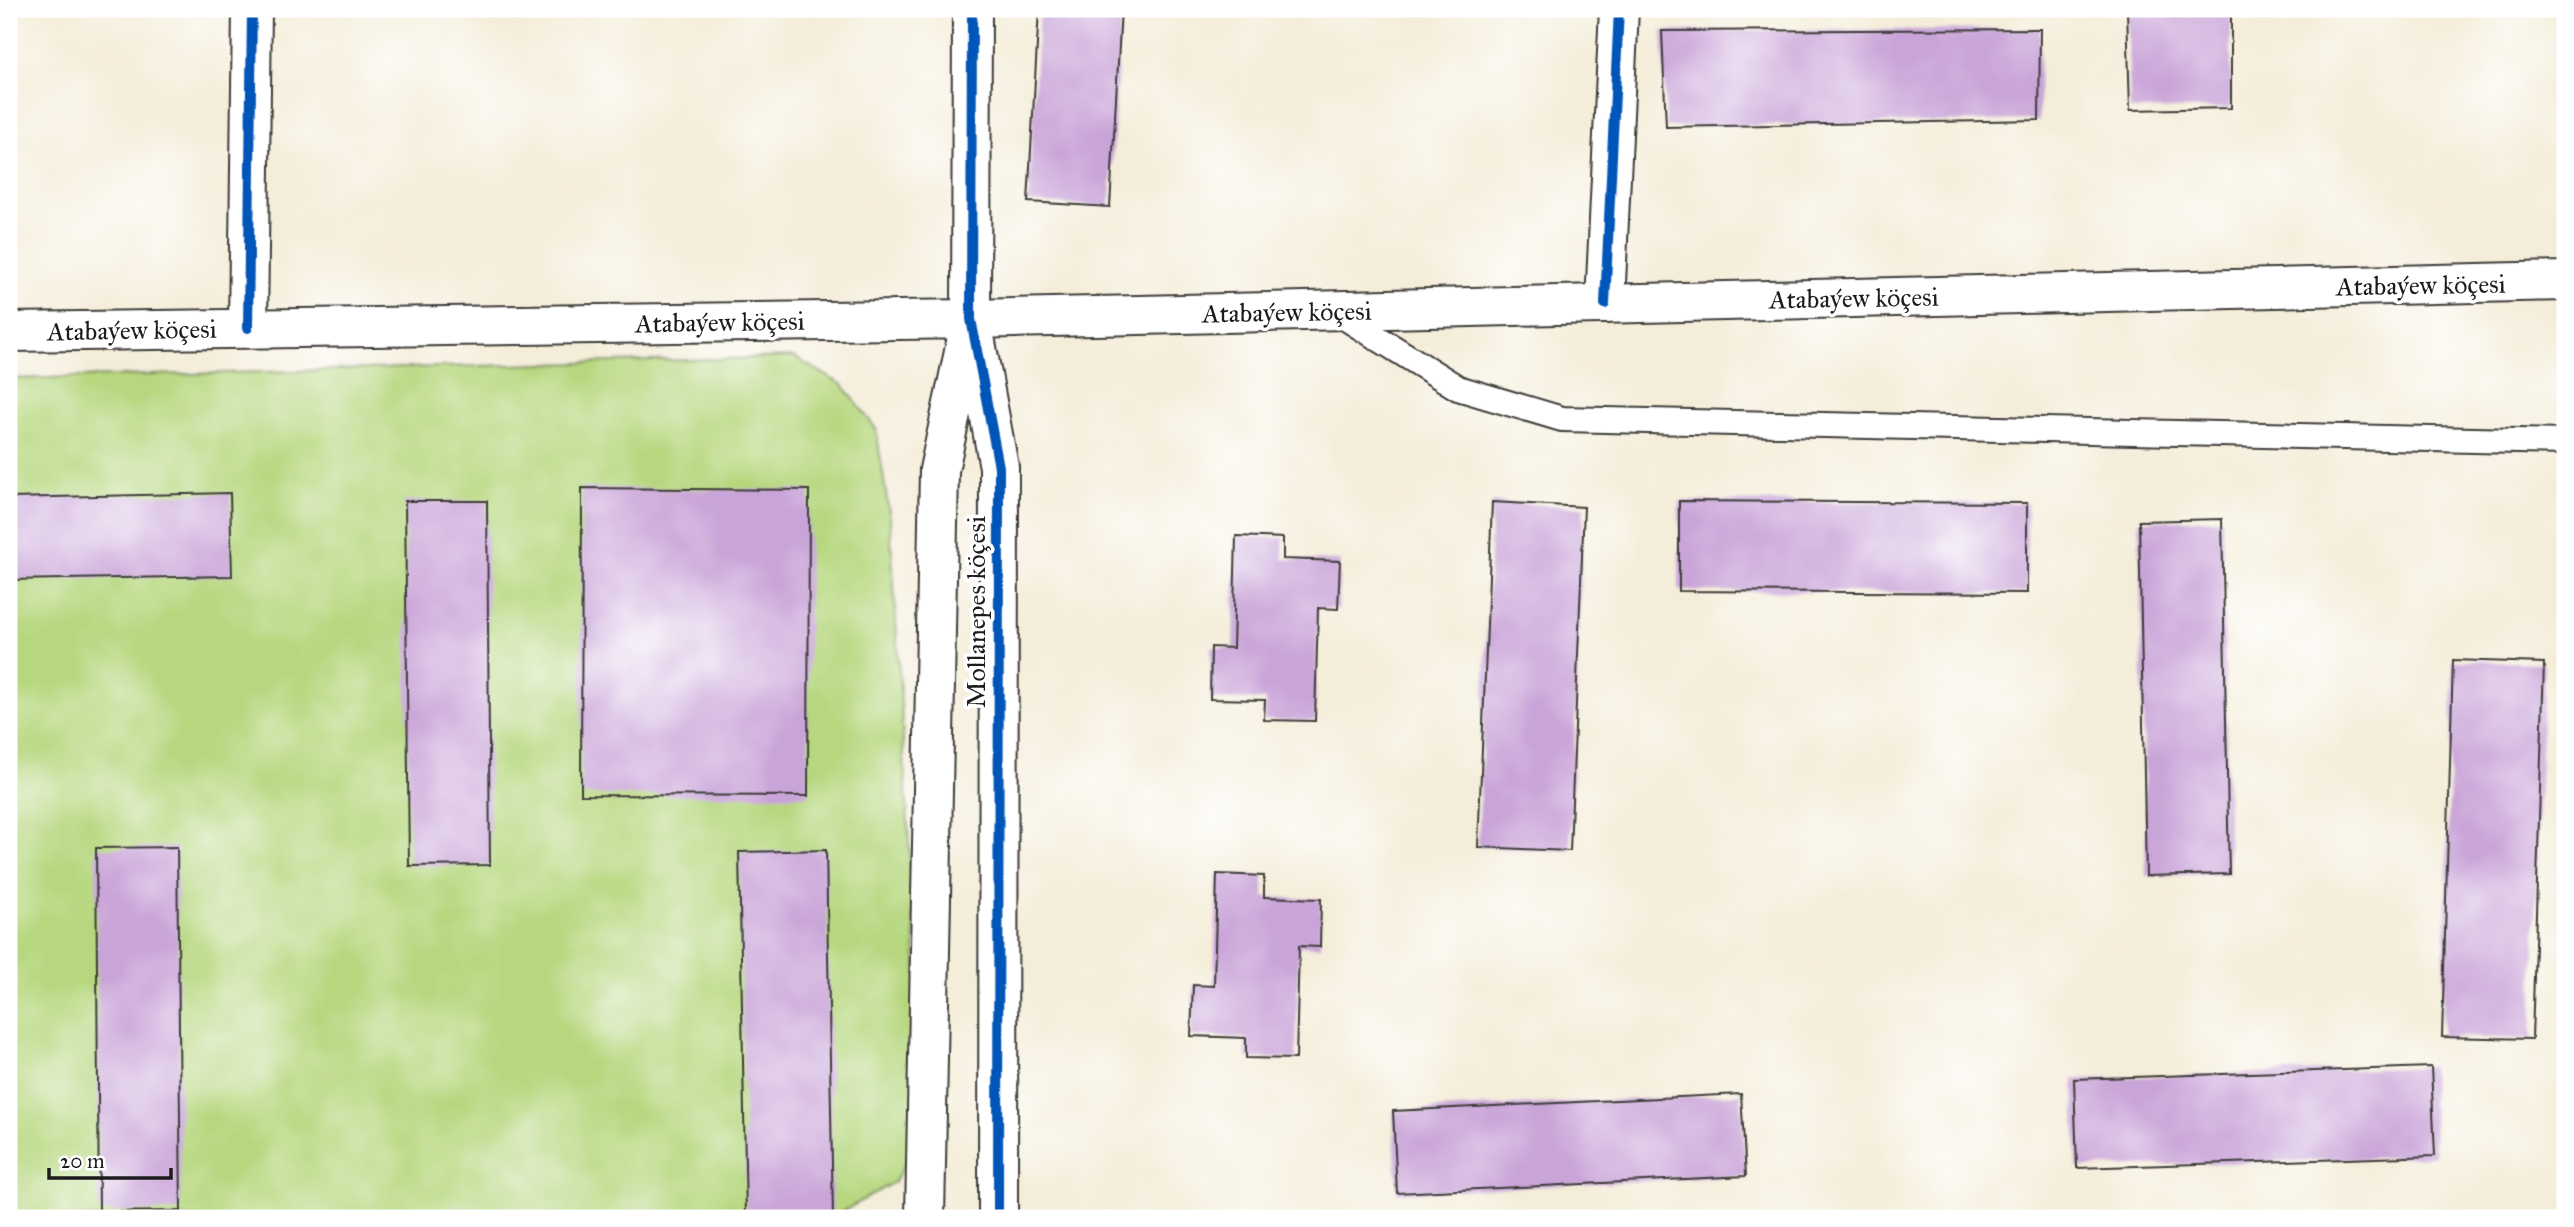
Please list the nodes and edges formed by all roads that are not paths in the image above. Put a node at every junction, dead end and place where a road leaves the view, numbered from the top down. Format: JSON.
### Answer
{"nodes":[{"id":1,"x":252,"y":9,"type":"edge"},
{"id":2,"x":972,"y":9,"type":"edge"},
{"id":3,"x":1619,"y":9,"type":"edge"},
{"id":4,"x":2565,"y":281,"type":"edge"},
{"id":5,"x":1605,"y":304,"type":"junction"},
{"id":6,"x":1334,"y":311,"type":"junction"},
{"id":7,"x":971,"y":319,"type":"junction"},
{"id":8,"x":248,"y":328,"type":"junction"},
{"id":9,"x":9,"y":332,"type":"edge"},
{"id":10,"x":2565,"y":442,"type":"edge"},
{"id":11,"x":925,"y":1218,"type":"edge"},
{"id":12,"x":998,"y":1218,"type":"edge"}],
"edges":[{"from":1,"to":8,"type":"street"},
{"from":2,"to":7,"type":"street","name":"Mollanepes köçesi"},
{"from":3,"to":5,"type":"street"},
{"from":4,"to":5,"type":"street","name":"Atabaýew köçesi"},
{"from":5,"to":6,"type":"street","name":"Atabaýew köçesi"},
{"from":6,"to":7,"type":"street","name":"Atabaýew köçesi"},
{"from":6,"to":10,"type":"lane"},
{"from":7,"to":8,"type":"street","name":"Atabaýew köçesi"},
{"from":7,"to":11,"type":"street","name":"Mollanepes köçesi"},
{"from":7,"to":12,"type":"street","name":"Mollanepes köçesi"},
{"from":8,"to":9,"type":"street","name":"Atabaýew köçesi"}]}
